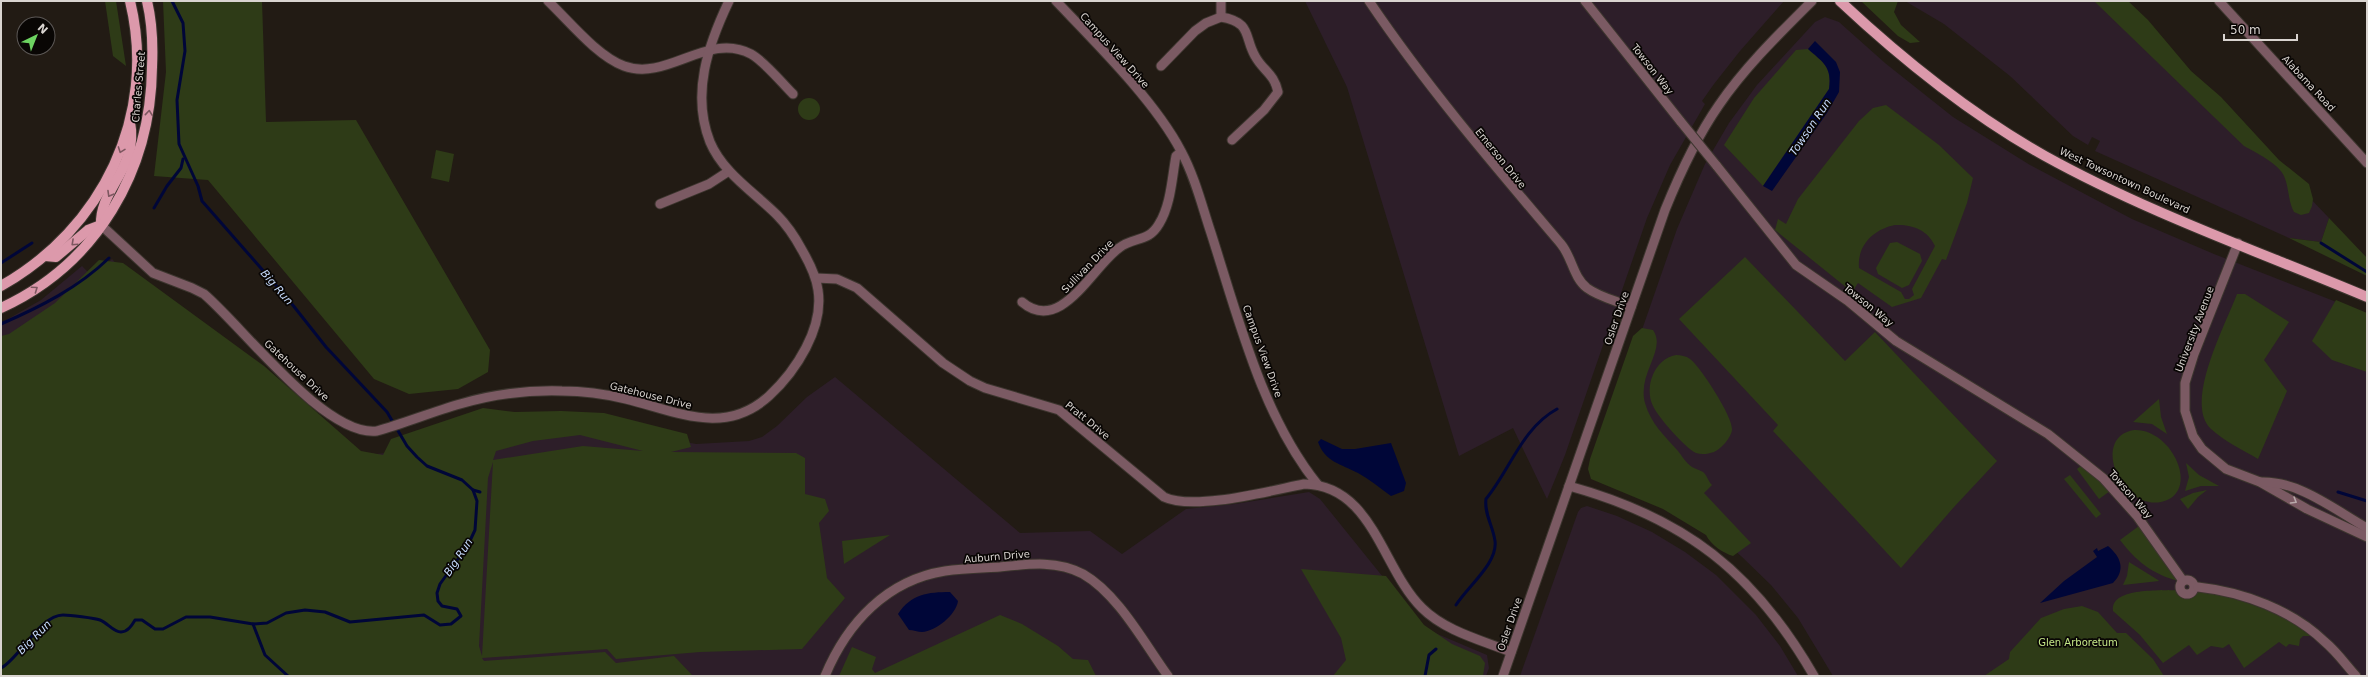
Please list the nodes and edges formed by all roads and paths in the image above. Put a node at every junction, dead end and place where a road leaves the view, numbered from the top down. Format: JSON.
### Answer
{"nodes":[{"id":1,"x":130,"y":1,"type":"edge"},
{"id":2,"x":147,"y":1,"type":"edge"},
{"id":3,"x":548,"y":1,"type":"edge"},
{"id":4,"x":729,"y":1,"type":"edge"},
{"id":5,"x":1056,"y":1,"type":"edge"},
{"id":6,"x":1221,"y":1,"type":"edge"},
{"id":7,"x":1369,"y":1,"type":"edge"},
{"id":8,"x":1585,"y":1,"type":"edge"},
{"id":9,"x":1812,"y":1,"type":"edge"},
{"id":10,"x":1840,"y":1,"type":"edge"},
{"id":11,"x":2218,"y":1,"type":"edge"},
{"id":12,"x":1221,"y":17,"type":"junction"},
{"id":13,"x":709,"y":51,"type":"junction"},
{"id":14,"x":1161,"y":66,"type":"dead end"},
{"id":15,"x":793,"y":94,"type":"dead end"},
{"id":16,"x":130,"y":119,"type":"junction"},
{"id":17,"x":1232,"y":140,"type":"dead end"},
{"id":18,"x":1182,"y":152,"type":"junction"},
{"id":19,"x":2367,"y":162,"type":"edge"},
{"id":20,"x":729,"y":170,"type":"junction"},
{"id":21,"x":660,"y":204,"type":"dead end"},
{"id":22,"x":101,"y":225,"type":"junction"},
{"id":23,"x":2238,"y":243,"type":"junction"},
{"id":24,"x":45,"y":256,"type":"junction"},
{"id":25,"x":816,"y":278,"type":"junction"},
{"id":26,"x":1,"y":286,"type":"edge"},
{"id":27,"x":2367,"y":297,"type":"edge"},
{"id":28,"x":1022,"y":302,"type":"dead end"},
{"id":29,"x":1631,"y":307,"type":"junction"},
{"id":30,"x":1,"y":308,"type":"edge"},
{"id":31,"x":2260,"y":482,"type":"junction"},
{"id":32,"x":1318,"y":485,"type":"junction"},
{"id":33,"x":1569,"y":486,"type":"junction"},
{"id":34,"x":2367,"y":528,"type":"edge"},
{"id":35,"x":2367,"y":537,"type":"edge"},
{"id":36,"x":2180,"y":578,"type":"dead end"},
{"id":37,"x":2195,"y":589,"type":"dead end"},
{"id":38,"x":1511,"y":652,"type":"junction"},
{"id":39,"x":826,"y":676,"type":"edge"},
{"id":40,"x":1168,"y":676,"type":"edge"},
{"id":41,"x":1503,"y":676,"type":"edge"},
{"id":42,"x":1814,"y":676,"type":"edge"},
{"id":43,"x":2356,"y":676,"type":"edge"}],
"edges":[{"from":1,"to":16,"type":"main road","name":"Charles Street"},
{"from":22,"to":2,"type":"main road","name":"Charles Street","one_way":true},
{"from":3,"to":13,"type":"street"},
{"from":4,"to":13,"type":"street","name":"Gatehouse Drive"},
{"from":5,"to":18,"type":"street","name":"Campus View Drive"},
{"from":6,"to":12,"type":"street"},
{"from":7,"to":29,"type":"street","name":"Emerson Drive"},
{"from":8,"to":36,"type":"street","name":"Towson Way","bridge":true},
{"from":9,"to":29,"type":"street","name":"Osler Drive"},
{"from":10,"to":23,"type":"main road","name":"West Towsontown Boulevard"},
{"from":11,"to":19,"type":"street","name":"Alabama Road"},
{"from":12,"to":14,"type":"street"},
{"from":12,"to":17,"type":"street"},
{"from":13,"to":15,"type":"street"},
{"from":13,"to":20,"type":"street","name":"Gatehouse Drive"},
{"from":16,"to":22,"type":"main road","one_way":true},
{"from":16,"to":24,"type":"main road","name":"Charles Street","one_way":true},
{"from":18,"to":28,"type":"street","name":"Sullivan Drive"},
{"from":18,"to":32,"type":"street","name":"Campus View Drive"},
{"from":20,"to":21,"type":"street"},
{"from":20,"to":25,"type":"street","name":"Gatehouse Drive"},
{"from":22,"to":24,"type":"main road","one_way":true},
{"from":22,"to":25,"type":"street","name":"Gatehouse Drive"},
{"from":30,"to":22,"type":"main road","name":"Charles Street","one_way":true},
{"from":23,"to":27,"type":"main road","name":"West Towsontown Boulevard"},
{"from":23,"to":31,"type":"street","name":"University Avenue"},
{"from":24,"to":26,"type":"main road","name":"Charles Street"},
{"from":25,"to":32,"type":"street","name":"Pratt Drive"},
{"from":29,"to":33,"type":"street","name":"Osler Drive"},
{"from":31,"to":34,"type":"street","name":"University Avenue"},
{"from":31,"to":35,"type":"street","name":"University Avenue","one_way":true},
{"from":32,"to":38,"type":"street","name":"Campus View Drive"},
{"from":33,"to":38,"type":"street","name":"Osler Drive"},
{"from":33,"to":42,"type":"street"},
{"from":37,"to":43,"type":"street"},
{"from":38,"to":41,"type":"street","name":"Osler Drive"},
{"from":39,"to":40,"type":"street","name":"Auburn Drive"}]}
